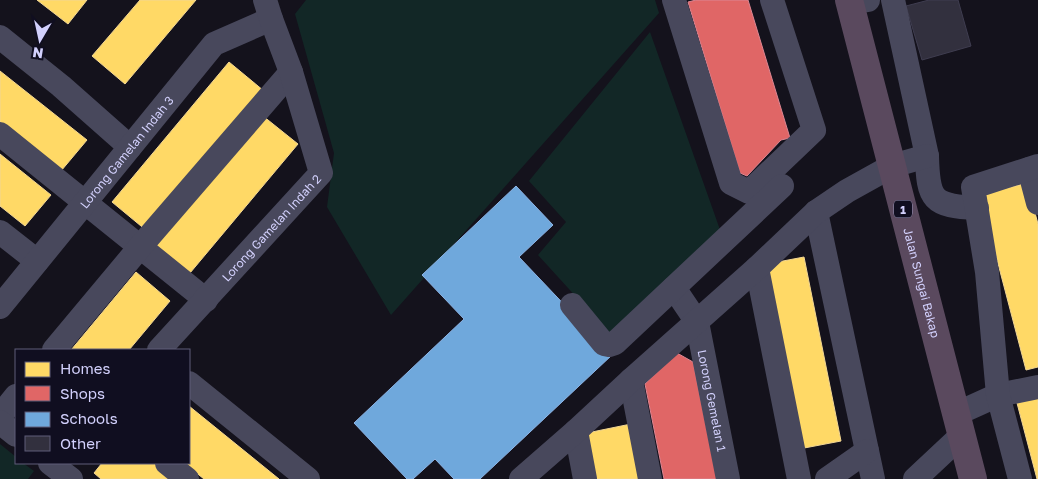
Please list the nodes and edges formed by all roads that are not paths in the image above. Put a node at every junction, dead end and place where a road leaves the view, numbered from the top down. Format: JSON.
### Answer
{"nodes":[{"id":1,"x":772,"y":0,"type":"edge"},
{"id":2,"x":893,"y":0,"type":"edge"},
{"id":3,"x":677,"y":1,"type":"edge"},
{"id":4,"x":855,"y":1,"type":"edge"},
{"id":5,"x":268,"y":10,"type":"edge"},
{"id":6,"x":0,"y":37,"type":"edge"},
{"id":7,"x":291,"y":72,"type":"junction"},
{"id":8,"x":0,"y":134,"type":"edge"},
{"id":9,"x":130,"y":147,"type":"junction"},
{"id":10,"x":927,"y":156,"type":"junction"},
{"id":11,"x":892,"y":166,"type":"junction"},
{"id":12,"x":1033,"y":167,"type":"edge"},
{"id":13,"x":782,"y":186,"type":"dead end"},
{"id":14,"x":975,"y":197,"type":"junction"},
{"id":15,"x":85,"y":202,"type":"junction"},
{"id":16,"x":1038,"y":203,"type":"edge"},
{"id":17,"x":816,"y":212,"type":"junction"},
{"id":18,"x":0,"y":232,"type":"edge"},
{"id":19,"x":140,"y":247,"type":"junction"},
{"id":20,"x":37,"y":262,"type":"junction"},
{"id":21,"x":756,"y":268,"type":"junction"},
{"id":22,"x":674,"y":288,"type":"junction"},
{"id":23,"x":206,"y":300,"type":"junction"},
{"id":24,"x":572,"y":305,"type":"dead end"},
{"id":25,"x":0,"y":307,"type":"edge"},
{"id":26,"x":696,"y":322,"type":"junction"},
{"id":27,"x":55,"y":349,"type":"edge"},
{"id":28,"x":160,"y":349,"type":"edge"},
{"id":29,"x":631,"y":380,"type":"junction"},
{"id":30,"x":190,"y":384,"type":"edge"},
{"id":31,"x":1038,"y":387,"type":"edge"},
{"id":32,"x":998,"y":395,"type":"junction"},
{"id":33,"x":15,"y":397,"type":"edge"},
{"id":34,"x":0,"y":416,"type":"edge"},
{"id":35,"x":0,"y":422,"type":"edge"},
{"id":36,"x":959,"y":424,"type":"junction"},
{"id":37,"x":576,"y":432,"type":"junction"},
{"id":38,"x":15,"y":434,"type":"edge"},
{"id":39,"x":867,"y":451,"type":"junction"},
{"id":40,"x":168,"y":464,"type":"edge"},
{"id":41,"x":187,"y":479,"type":"edge"},
{"id":42,"x":308,"y":479,"type":"edge"},
{"id":43,"x":521,"y":479,"type":"edge"},
{"id":44,"x":585,"y":479,"type":"edge"},
{"id":45,"x":650,"y":479,"type":"edge"},
{"id":46,"x":728,"y":479,"type":"edge"},
{"id":47,"x":799,"y":479,"type":"edge"},
{"id":48,"x":827,"y":479,"type":"edge"},
{"id":49,"x":873,"y":479,"type":"edge"},
{"id":50,"x":915,"y":479,"type":"edge"},
{"id":51,"x":973,"y":479,"type":"edge"},
{"id":52,"x":1020,"y":479,"type":"edge"}],
"edges":[{"from":1,"to":3,"type":"street"},
{"from":2,"to":10,"type":"street"},
{"from":4,"to":11,"type":"highway","name":"Jalan Sungai Bakap","number":"1"},
{"from":5,"to":7,"type":"street","name":"Lorong Gamelan Indah 2"},
{"from":5,"to":9,"type":"street","name":"Lorong Gamelan Indah 3"},
{"from":6,"to":9,"type":"street"},
{"from":7,"to":19,"type":"street"},
{"from":7,"to":23,"type":"street","name":"Lorong Gamelan Indah 2"},
{"from":8,"to":15,"type":"street"},
{"from":9,"to":15,"type":"street","name":"Lorong Gamelan Indah 3"},
{"from":10,"to":11,"type":"street"},
{"from":10,"to":14,"type":"street"},
{"from":11,"to":17,"type":"street"},
{"from":11,"to":36,"type":"highway","name":"Jalan Sungai Bakap","number":"1"},
{"from":12,"to":14,"type":"street"},
{"from":12,"to":16,"type":"street"},
{"from":13,"to":22,"type":"street"},
{"from":14,"to":32,"type":"street"},
{"from":15,"to":19,"type":"street"},
{"from":15,"to":20,"type":"street","name":"Lorong Gamelan Indah 3"},
{"from":17,"to":21,"type":"street"},
{"from":17,"to":39,"type":"street"},
{"from":18,"to":20,"type":"street"},
{"from":19,"to":23,"type":"street"},
{"from":19,"to":27,"type":"street"},
{"from":20,"to":25,"type":"street","name":"Lorong Gamelan Indah 3"},
{"from":21,"to":26,"type":"street"},
{"from":21,"to":47,"type":"street"},
{"from":22,"to":24,"type":"street"},
{"from":22,"to":26,"type":"street"},
{"from":23,"to":28,"type":"street","name":"Lorong Gamelan Indah 2"},
{"from":26,"to":29,"type":"street"},
{"from":26,"to":46,"type":"street","name":"Lorong Gemelan 1"},
{"from":29,"to":37,"type":"street"},
{"from":29,"to":45,"type":"street"},
{"from":30,"to":42,"type":"street"},
{"from":31,"to":32,"type":"street"},
{"from":32,"to":36,"type":"street"},
{"from":32,"to":52,"type":"street"},
{"from":33,"to":34,"type":"street"},
{"from":35,"to":38,"type":"street"},
{"from":36,"to":50,"type":"street"},
{"from":36,"to":51,"type":"highway","name":"Jalan Sungai Bakap","number":"1"},
{"from":37,"to":43,"type":"street"},
{"from":37,"to":44,"type":"street"},
{"from":39,"to":48,"type":"street"},
{"from":39,"to":49,"type":"street"},
{"from":40,"to":41,"type":"street"}]}
